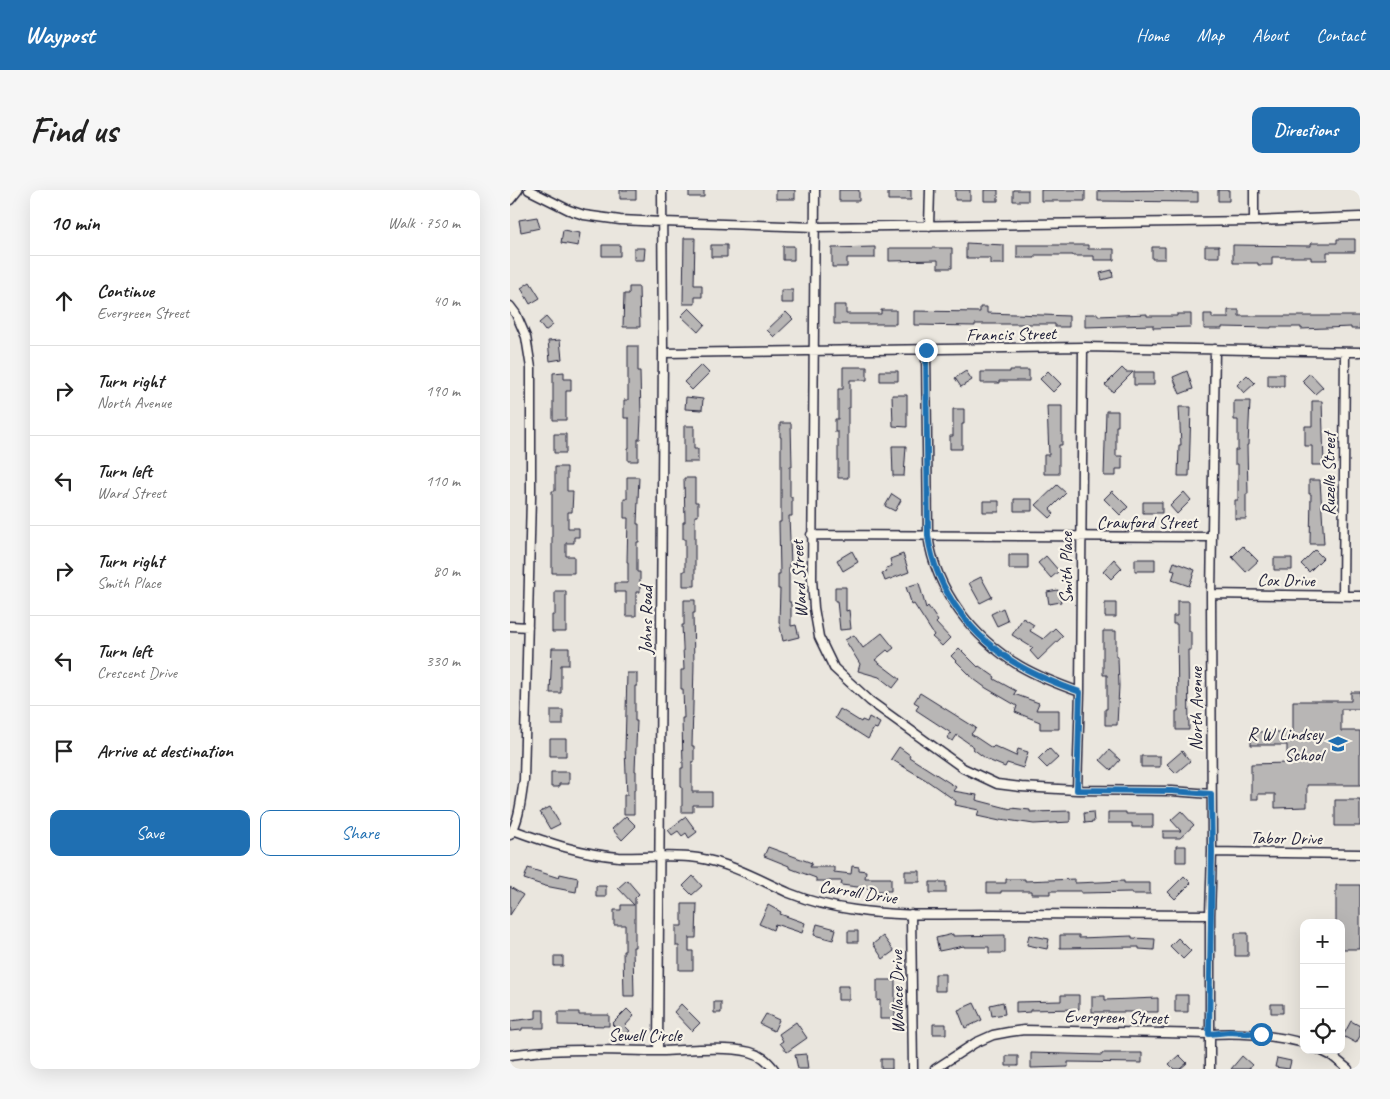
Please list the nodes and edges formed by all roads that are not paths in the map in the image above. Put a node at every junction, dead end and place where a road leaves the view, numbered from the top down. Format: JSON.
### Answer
{"nodes":[{"id":1,"x":518,"y":190,"type":"edge"},
{"id":2,"x":530,"y":190,"type":"edge"},
{"id":3,"x":662,"y":190,"type":"edge"},
{"id":4,"x":815,"y":190,"type":"edge"},
{"id":5,"x":930,"y":190,"type":"edge"},
{"id":6,"x":1254,"y":190,"type":"edge"},
{"id":7,"x":510,"y":200,"type":"edge"},
{"id":8,"x":1360,"y":217,"type":"edge"},
{"id":9,"x":1254,"y":221,"type":"junction"},
{"id":10,"x":662,"y":222,"type":"junction"},
{"id":11,"x":929,"y":226,"type":"junction"},
{"id":12,"x":815,"y":227,"type":"junction"},
{"id":13,"x":510,"y":306,"type":"edge"},
{"id":14,"x":1083,"y":347,"type":"junction"},
{"id":15,"x":1215,"y":349,"type":"junction"},
{"id":16,"x":926,"y":350,"type":"junction"},
{"id":17,"x":815,"y":351,"type":"junction"},
{"id":18,"x":1345,"y":352,"type":"junction"},
{"id":19,"x":1360,"y":352,"type":"edge"},
{"id":20,"x":663,"y":353,"type":"junction"},
{"id":21,"x":812,"y":535,"type":"junction"},
{"id":22,"x":928,"y":536,"type":"junction"},
{"id":23,"x":1081,"y":537,"type":"junction"},
{"id":24,"x":1212,"y":537,"type":"junction"},
{"id":25,"x":1211,"y":594,"type":"junction"},
{"id":26,"x":1344,"y":596,"type":"junction"},
{"id":27,"x":1360,"y":596,"type":"edge"},
{"id":28,"x":510,"y":626,"type":"edge"},
{"id":29,"x":528,"y":627,"type":"junction"},
{"id":30,"x":1080,"y":692,"type":"junction"},
{"id":31,"x":1077,"y":790,"type":"junction"},
{"id":32,"x":1211,"y":794,"type":"junction"},
{"id":33,"x":512,"y":832,"type":"edge"},
{"id":34,"x":1212,"y":852,"type":"junction"},
{"id":35,"x":1360,"y":854,"type":"edge"},
{"id":36,"x":659,"y":858,"type":"junction"},
{"id":37,"x":911,"y":914,"type":"junction"},
{"id":38,"x":1210,"y":916,"type":"junction"},
{"id":39,"x":1209,"y":1034,"type":"junction"},
{"id":40,"x":1300,"y":1042,"type":"edge"},
{"id":41,"x":658,"y":1051,"type":"junction"},
{"id":42,"x":1328,"y":1054,"type":"edge"},
{"id":43,"x":510,"y":1055,"type":"edge"},
{"id":44,"x":774,"y":1069,"type":"edge"},
{"id":45,"x":913,"y":1069,"type":"edge"},
{"id":46,"x":936,"y":1069,"type":"edge"},
{"id":47,"x":1210,"y":1069,"type":"edge"},
{"id":48,"x":1348,"y":1069,"type":"edge"}],
"edges":[{"from":1,"to":7,"type":"street"},
{"from":2,"to":10,"type":"street"},
{"from":3,"to":10,"type":"street","name":"Johns Road"},
{"from":4,"to":12,"type":"street","name":"Ward Street"},
{"from":5,"to":11,"type":"street"},
{"from":6,"to":9,"type":"street"},
{"from":8,"to":9,"type":"street"},
{"from":9,"to":11,"type":"street"},
{"from":10,"to":12,"type":"street"},
{"from":10,"to":20,"type":"street","name":"Johns Road"},
{"from":11,"to":12,"type":"street"},
{"from":12,"to":17,"type":"street","name":"Ward Street"},
{"from":13,"to":29,"type":"street"},
{"from":14,"to":15,"type":"street","name":"Francis Street"},
{"from":14,"to":16,"type":"street","name":"Francis Street"},
{"from":14,"to":23,"type":"street","name":"Smith Place"},
{"from":15,"to":18,"type":"street","name":"Francis Street"},
{"from":15,"to":24,"type":"street","name":"North Avenue"},
{"from":16,"to":17,"type":"street","name":"Francis Street"},
{"from":16,"to":22,"type":"street"},
{"from":17,"to":20,"type":"street","name":"Francis Street"},
{"from":17,"to":21,"type":"street","name":"Ward Street"},
{"from":18,"to":19,"type":"street","name":"Francis Street"},
{"from":18,"to":26,"type":"street","name":"Ruzelle Street"},
{"from":20,"to":36,"type":"street","name":"Johns Road"},
{"from":21,"to":22,"type":"street","name":"Crawford Street"},
{"from":21,"to":31,"type":"street","name":"Ward Street"},
{"from":22,"to":23,"type":"street","name":"Crawford Street"},
{"from":22,"to":30,"type":"street"},
{"from":23,"to":24,"type":"street","name":"Crawford Street"},
{"from":23,"to":30,"type":"street","name":"Smith Place"},
{"from":24,"to":25,"type":"street","name":"North Avenue"},
{"from":25,"to":26,"type":"street","name":"Cox Drive"},
{"from":25,"to":32,"type":"street","name":"North Avenue"},
{"from":26,"to":27,"type":"street","name":"Cox Drive"},
{"from":28,"to":29,"type":"street"},
{"from":29,"to":33,"type":"street"},
{"from":30,"to":31,"type":"street","name":"Smith Place"},
{"from":31,"to":32,"type":"street","name":"Ward Street"},
{"from":32,"to":34,"type":"street","name":"North Avenue"},
{"from":33,"to":36,"type":"street","name":"Carroll Drive"},
{"from":34,"to":35,"type":"street","name":"Tabor Drive"},
{"from":34,"to":38,"type":"street","name":"North Avenue"},
{"from":36,"to":37,"type":"street","name":"Carroll Drive"},
{"from":36,"to":41,"type":"street","name":"Johns Road"},
{"from":37,"to":38,"type":"street","name":"Carroll Drive"},
{"from":37,"to":45,"type":"street","name":"Wallace Drive"},
{"from":38,"to":39,"type":"street","name":"North Avenue"},
{"from":39,"to":40,"type":"street","name":"Evergreen Street"},
{"from":39,"to":46,"type":"street","name":"Evergreen Street"},
{"from":39,"to":47,"type":"street","name":"North Avenue"},
{"from":41,"to":43,"type":"street","name":"Sewell Circle"},
{"from":41,"to":44,"type":"street","name":"Sewell Circle"},
{"from":42,"to":48,"type":"street"}]}
